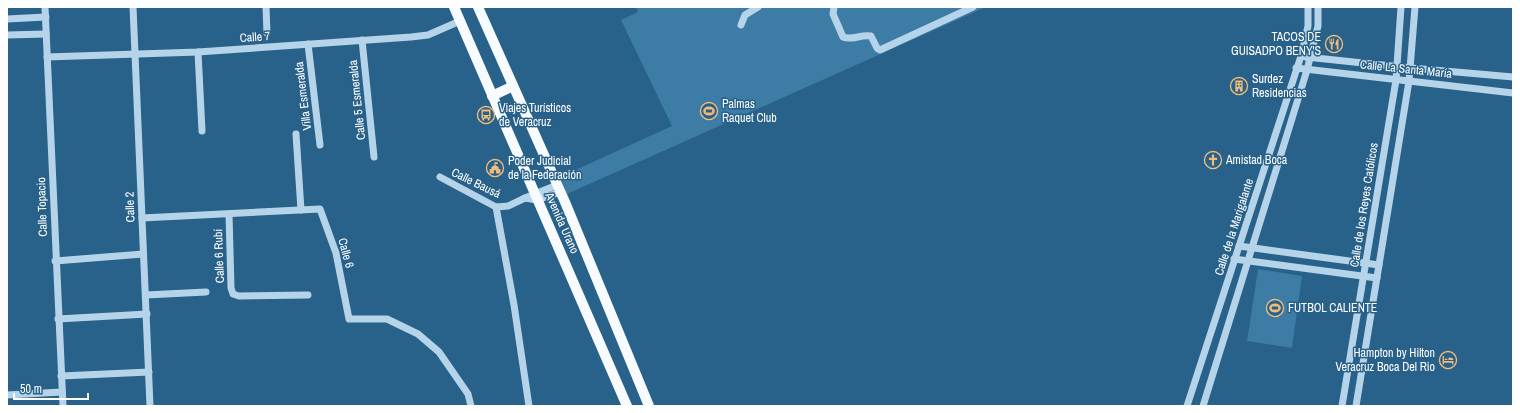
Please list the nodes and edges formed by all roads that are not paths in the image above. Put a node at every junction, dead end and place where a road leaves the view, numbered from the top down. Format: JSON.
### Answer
{"nodes":[{"id":1,"x":45,"y":7,"type":"edge"},
{"id":2,"x":133,"y":7,"type":"edge"},
{"id":3,"x":266,"y":7,"type":"edge"},
{"id":4,"x":454,"y":7,"type":"edge"},
{"id":5,"x":478,"y":7,"type":"edge"},
{"id":6,"x":758,"y":7,"type":"edge"},
{"id":7,"x":834,"y":7,"type":"edge"},
{"id":8,"x":973,"y":7,"type":"edge"},
{"id":9,"x":1308,"y":7,"type":"edge"},
{"id":10,"x":1318,"y":7,"type":"edge"},
{"id":11,"x":1400,"y":7,"type":"edge"},
{"id":12,"x":1415,"y":7,"type":"edge"},
{"id":13,"x":46,"y":17,"type":"junction"},
{"id":14,"x":7,"y":18,"type":"edge"},
{"id":15,"x":460,"y":21,"type":"junction"},
{"id":16,"x":741,"y":25,"type":"dead end"},
{"id":17,"x":267,"y":32,"type":"dead end"},
{"id":18,"x":46,"y":34,"type":"junction"},
{"id":19,"x":7,"y":35,"type":"edge"},
{"id":20,"x":362,"y":40,"type":"junction"},
{"id":21,"x":308,"y":44,"type":"junction"},
{"id":22,"x":198,"y":52,"type":"junction"},
{"id":23,"x":134,"y":54,"type":"junction"},
{"id":24,"x":1300,"y":56,"type":"junction"},
{"id":25,"x":47,"y":57,"type":"junction"},
{"id":26,"x":1311,"y":57,"type":"junction"},
{"id":27,"x":1398,"y":67,"type":"junction"},
{"id":28,"x":1296,"y":68,"type":"junction"},
{"id":29,"x":1411,"y":68,"type":"junction"},
{"id":30,"x":1307,"y":70,"type":"junction"},
{"id":31,"x":1469,"y":74,"type":"junction"},
{"id":32,"x":1513,"y":78,"type":"edge"},
{"id":33,"x":1396,"y":80,"type":"junction"},
{"id":34,"x":1409,"y":80,"type":"junction"},
{"id":35,"x":513,"y":86,"type":"junction"},
{"id":36,"x":1468,"y":87,"type":"junction"},
{"id":37,"x":1513,"y":93,"type":"edge"},
{"id":38,"x":492,"y":96,"type":"junction"},
{"id":39,"x":202,"y":130,"type":"dead end"},
{"id":40,"x":296,"y":134,"type":"dead end"},
{"id":41,"x":320,"y":145,"type":"dead end"},
{"id":42,"x":374,"y":157,"type":"dead end"},
{"id":43,"x":440,"y":177,"type":"dead end"},
{"id":44,"x":559,"y":188,"type":"junction"},
{"id":45,"x":532,"y":198,"type":"junction"},
{"id":46,"x":496,"y":207,"type":"junction"},
{"id":47,"x":301,"y":210,"type":"junction"},
{"id":48,"x":229,"y":214,"type":"junction"},
{"id":49,"x":142,"y":218,"type":"junction"},
{"id":50,"x":1239,"y":246,"type":"junction"},
{"id":51,"x":1253,"y":248,"type":"junction"},
{"id":52,"x":143,"y":254,"type":"junction"},
{"id":53,"x":1234,"y":259,"type":"junction"},
{"id":54,"x":55,"y":261,"type":"junction"},
{"id":55,"x":1248,"y":261,"type":"junction"},
{"id":56,"x":1366,"y":264,"type":"junction"},
{"id":57,"x":1379,"y":265,"type":"junction"},
{"id":58,"x":1364,"y":277,"type":"junction"},
{"id":59,"x":1377,"y":278,"type":"junction"},
{"id":60,"x":206,"y":292,"type":"dead end"},
{"id":61,"x":146,"y":295,"type":"junction"},
{"id":62,"x":308,"y":295,"type":"dead end"},
{"id":63,"x":147,"y":314,"type":"junction"},
{"id":64,"x":58,"y":319,"type":"junction"},
{"id":65,"x":149,"y":372,"type":"junction"},
{"id":66,"x":61,"y":376,"type":"junction"},
{"id":67,"x":62,"y":392,"type":"junction"},
{"id":68,"x":7,"y":395,"type":"edge"},
{"id":69,"x":63,"y":406,"type":"edge"},
{"id":70,"x":150,"y":406,"type":"edge"},
{"id":71,"x":471,"y":406,"type":"edge"},
{"id":72,"x":529,"y":406,"type":"edge"},
{"id":73,"x":627,"y":406,"type":"edge"},
{"id":74,"x":649,"y":406,"type":"edge"},
{"id":75,"x":1187,"y":406,"type":"edge"},
{"id":76,"x":1203,"y":406,"type":"edge"},
{"id":77,"x":1342,"y":406,"type":"edge"},
{"id":78,"x":1356,"y":406,"type":"edge"}],
"edges":[{"from":1,"to":13,"type":"street","name":"Calle Topacio"},
{"from":2,"to":23,"type":"street","name":"Calle 2"},
{"from":3,"to":17,"type":"street"},
{"from":4,"to":15,"type":"main road","name":"Avenida Urano"},
{"from":5,"to":35,"type":"main road","name":"Avenida Urano"},
{"from":6,"to":16,"type":"street"},
{"from":7,"to":8,"type":"street"},
{"from":9,"to":24,"type":"street","name":"Calle de la Marigalante"},
{"from":10,"to":26,"type":"street","name":"Calle de la Marigalante"},
{"from":11,"to":27,"type":"street","name":"Calle de los Reyes Católicos"},
{"from":12,"to":29,"type":"street","name":"Calle de los Reyes Católicos"},
{"from":13,"to":14,"type":"street"},
{"from":13,"to":18,"type":"street","name":"Calle Topacio"},
{"from":15,"to":20,"type":"street","name":"Calle 7"},
{"from":15,"to":38,"type":"main road","name":"Avenida Urano"},
{"from":18,"to":19,"type":"street"},
{"from":18,"to":25,"type":"street","name":"Calle Topacio"},
{"from":20,"to":21,"type":"street","name":"Calle 7"},
{"from":20,"to":42,"type":"street","name":"Calle 5 Esmeralda"},
{"from":21,"to":22,"type":"street","name":"Calle 7"},
{"from":21,"to":41,"type":"street","name":"Villa Esmeralda"},
{"from":22,"to":23,"type":"street","name":"Calle 7"},
{"from":22,"to":39,"type":"street"},
{"from":23,"to":25,"type":"street","name":"Calle 7"},
{"from":23,"to":49,"type":"street","name":"Calle 2"},
{"from":24,"to":26,"type":"street","name":"Calle La Santa María"},
{"from":24,"to":28,"type":"street","name":"Calle de la Marigalante"},
{"from":25,"to":54,"type":"street","name":"Calle Topacio"},
{"from":26,"to":27,"type":"street","name":"Calle La Santa María"},
{"from":26,"to":30,"type":"street","name":"Calle de la Marigalante"},
{"from":27,"to":29,"type":"street","name":"Calle La Santa María"},
{"from":27,"to":33,"type":"street","name":"Calle de los Reyes Católicos"},
{"from":28,"to":30,"type":"street","name":"Calle La Santa María"},
{"from":28,"to":50,"type":"street","name":"Calle de la Marigalante"},
{"from":29,"to":31,"type":"street","name":"Calle La Santa María"},
{"from":29,"to":34,"type":"street","name":"Calle de los Reyes Católicos"},
{"from":30,"to":33,"type":"street","name":"Calle La Santa María"},
{"from":30,"to":51,"type":"street","name":"Calle de la Marigalante"},
{"from":31,"to":32,"type":"street","name":"Calle La Santa María"},
{"from":31,"to":36,"type":"street"},
{"from":33,"to":34,"type":"street","name":"Calle La Santa María"},
{"from":33,"to":56,"type":"street","name":"Calle de los Reyes Católicos"},
{"from":34,"to":36,"type":"street","name":"Calle La Santa María"},
{"from":34,"to":57,"type":"street","name":"Calle de los Reyes Católicos"},
{"from":35,"to":38,"type":"main road"},
{"from":35,"to":44,"type":"main road","name":"Avenida Urano"},
{"from":36,"to":37,"type":"street","name":"Calle La Santa María"},
{"from":38,"to":45,"type":"main road","name":"Avenida Urano"},
{"from":40,"to":47,"type":"street"},
{"from":43,"to":46,"type":"street","name":"Calle Bausá"},
{"from":44,"to":45,"type":"street","name":"Calle Bausá"},
{"from":44,"to":74,"type":"main road","name":"Avenida Urano"},
{"from":45,"to":46,"type":"street","name":"Calle Bausá"},
{"from":45,"to":73,"type":"main road","name":"Avenida Urano"},
{"from":46,"to":72,"type":"street"},
{"from":47,"to":48,"type":"street","name":"Calle 6"},
{"from":47,"to":71,"type":"street","name":"Calle 6"},
{"from":48,"to":49,"type":"street","name":"Calle 6"},
{"from":48,"to":62,"type":"street","name":"Calle 6 Rubí"},
{"from":49,"to":52,"type":"street","name":"Calle 2"},
{"from":50,"to":51,"type":"street"},
{"from":50,"to":53,"type":"street","name":"Calle de la Marigalante"},
{"from":51,"to":55,"type":"street","name":"Calle de la Marigalante"},
{"from":51,"to":56,"type":"street"},
{"from":52,"to":54,"type":"street"},
{"from":52,"to":61,"type":"street","name":"Calle 2"},
{"from":53,"to":55,"type":"street"},
{"from":53,"to":75,"type":"street","name":"Calle de la Marigalante"},
{"from":54,"to":64,"type":"street","name":"Calle Topacio"},
{"from":55,"to":58,"type":"street"},
{"from":55,"to":76,"type":"street","name":"Calle de la Marigalante"},
{"from":56,"to":57,"type":"street"},
{"from":56,"to":58,"type":"street","name":"Calle de los Reyes Católicos"},
{"from":57,"to":59,"type":"street","name":"Calle de los Reyes Católicos"},
{"from":58,"to":59,"type":"street"},
{"from":58,"to":77,"type":"street","name":"Calle de los Reyes Católicos"},
{"from":59,"to":78,"type":"street","name":"Calle de los Reyes Católicos"},
{"from":60,"to":61,"type":"street"},
{"from":61,"to":63,"type":"street","name":"Calle 2"},
{"from":63,"to":64,"type":"street"},
{"from":63,"to":65,"type":"street","name":"Calle 2"},
{"from":64,"to":66,"type":"street","name":"Calle Topacio"},
{"from":65,"to":66,"type":"street"},
{"from":65,"to":70,"type":"street","name":"Calle 2"},
{"from":66,"to":67,"type":"street","name":"Calle Topacio"},
{"from":67,"to":68,"type":"street"},
{"from":67,"to":69,"type":"street","name":"Calle Topacio"}]}
